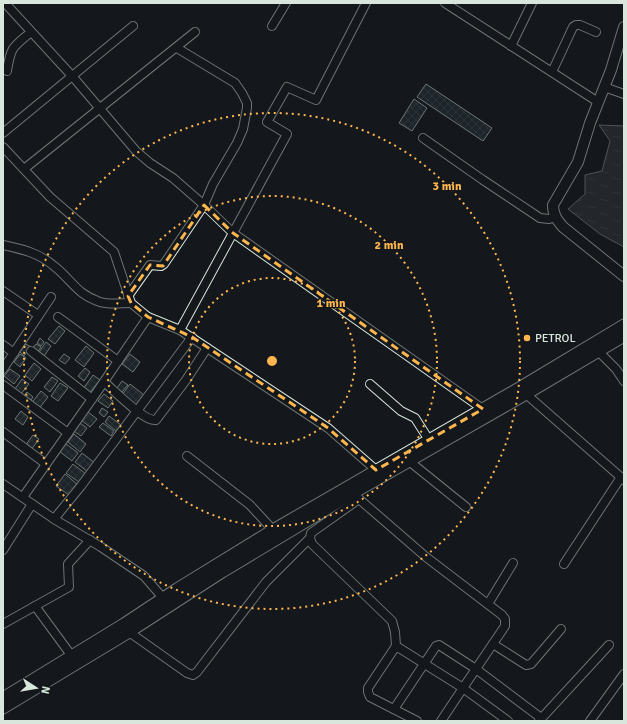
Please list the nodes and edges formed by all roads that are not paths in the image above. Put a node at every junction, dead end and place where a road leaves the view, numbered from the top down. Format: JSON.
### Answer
{"nodes":[{"id":1,"x":5,"y":3,"type":"edge"},
{"id":2,"x":286,"y":3,"type":"edge"},
{"id":3,"x":366,"y":3,"type":"edge"},
{"id":4,"x":445,"y":3,"type":"edge"},
{"id":5,"x":532,"y":3,"type":"edge"},
{"id":6,"x":133,"y":26,"type":"dead end"},
{"id":7,"x":272,"y":26,"type":"dead end"},
{"id":8,"x":624,"y":27,"type":"edge"},
{"id":9,"x":32,"y":32,"type":"junction"},
{"id":10,"x":196,"y":32,"type":"dead end"},
{"id":11,"x":596,"y":32,"type":"dead end"},
{"id":12,"x":511,"y":46,"type":"junction"},
{"id":13,"x":177,"y":48,"type":"junction"},
{"id":14,"x":7,"y":71,"type":"dead end"},
{"id":15,"x":552,"y":72,"type":"junction"},
{"id":16,"x":73,"y":77,"type":"junction"},
{"id":17,"x":604,"y":87,"type":"junction"},
{"id":18,"x":624,"y":94,"type":"edge"},
{"id":19,"x":598,"y":102,"type":"junction"},
{"id":20,"x":100,"y":109,"type":"junction"},
{"id":21,"x":3,"y":133,"type":"edge"},
{"id":22,"x":423,"y":138,"type":"dead end"},
{"id":23,"x":3,"y":147,"type":"edge"},
{"id":24,"x":24,"y":169,"type":"junction"},
{"id":25,"x":204,"y":204,"type":"junction"},
{"id":26,"x":555,"y":217,"type":"junction"},
{"id":27,"x":234,"y":233,"type":"junction"},
{"id":28,"x":3,"y":245,"type":"edge"},
{"id":29,"x":624,"y":276,"type":"edge"},
{"id":30,"x":3,"y":291,"type":"edge"},
{"id":31,"x":51,"y":297,"type":"dead end"},
{"id":32,"x":130,"y":300,"type":"junction"},
{"id":33,"x":38,"y":315,"type":"junction"},
{"id":34,"x":148,"y":317,"type":"junction"},
{"id":35,"x":58,"y":318,"type":"dead end"},
{"id":36,"x":624,"y":325,"type":"edge"},
{"id":37,"x":180,"y":330,"type":"junction"},
{"id":38,"x":624,"y":336,"type":"edge"},
{"id":39,"x":192,"y":338,"type":"junction"},
{"id":40,"x":3,"y":345,"type":"edge"},
{"id":41,"x":207,"y":348,"type":"junction"},
{"id":42,"x":31,"y":351,"type":"dead end"},
{"id":43,"x":598,"y":351,"type":"junction"},
{"id":44,"x":14,"y":353,"type":"junction"},
{"id":45,"x":118,"y":361,"type":"junction"},
{"id":46,"x":3,"y":369,"type":"edge"},
{"id":47,"x":624,"y":381,"type":"edge"},
{"id":48,"x":104,"y":382,"type":"junction"},
{"id":49,"x":370,"y":384,"type":"dead end"},
{"id":50,"x":3,"y":385,"type":"edge"},
{"id":51,"x":526,"y":394,"type":"junction"},
{"id":52,"x":92,"y":399,"type":"junction"},
{"id":53,"x":136,"y":411,"type":"junction"},
{"id":54,"x":486,"y":411,"type":"junction"},
{"id":55,"x":3,"y":432,"type":"edge"},
{"id":56,"x":68,"y":433,"type":"junction"},
{"id":57,"x":429,"y":440,"type":"junction"},
{"id":58,"x":187,"y":456,"type":"dead end"},
{"id":59,"x":409,"y":461,"type":"junction"},
{"id":60,"x":46,"y":464,"type":"junction"},
{"id":61,"x":376,"y":470,"type":"junction"},
{"id":62,"x":622,"y":478,"type":"edge"},
{"id":63,"x":3,"y":484,"type":"edge"},
{"id":64,"x":354,"y":492,"type":"junction"},
{"id":65,"x":23,"y":497,"type":"junction"},
{"id":66,"x":32,"y":504,"type":"junction"},
{"id":67,"x":466,"y":507,"type":"dead end"},
{"id":68,"x":54,"y":519,"type":"junction"},
{"id":69,"x":273,"y":530,"type":"junction"},
{"id":70,"x":310,"y":538,"type":"junction"},
{"id":71,"x":90,"y":540,"type":"junction"},
{"id":72,"x":3,"y":550,"type":"edge"},
{"id":73,"x":513,"y":563,"type":"dead end"},
{"id":74,"x":564,"y":564,"type":"dead end"},
{"id":75,"x":180,"y":593,"type":"junction"},
{"id":76,"x":163,"y":598,"type":"junction"},
{"id":77,"x":488,"y":604,"type":"junction"},
{"id":78,"x":35,"y":606,"type":"junction"},
{"id":79,"x":3,"y":624,"type":"edge"},
{"id":80,"x":561,"y":629,"type":"dead end"},
{"id":81,"x":129,"y":632,"type":"junction"},
{"id":82,"x":493,"y":644,"type":"junction"},
{"id":83,"x":609,"y":645,"type":"dead end"},
{"id":84,"x":396,"y":646,"type":"junction"},
{"id":85,"x":71,"y":656,"type":"junction"},
{"id":86,"x":425,"y":663,"type":"junction"},
{"id":87,"x":476,"y":669,"type":"junction"},
{"id":88,"x":624,"y":674,"type":"edge"},
{"id":89,"x":463,"y":688,"type":"junction"},
{"id":90,"x":4,"y":694,"type":"edge"},
{"id":91,"x":3,"y":708,"type":"edge"},
{"id":92,"x":394,"y":709,"type":"junction"},
{"id":93,"x":540,"y":720,"type":"edge"},
{"id":94,"x":417,"y":721,"type":"edge"},
{"id":95,"x":441,"y":721,"type":"edge"},
{"id":96,"x":508,"y":721,"type":"edge"},
{"id":97,"x":590,"y":721,"type":"edge"}],
"edges":[{"from":1,"to":9,"type":"street"},
{"from":2,"to":7,"type":"street"},
{"from":3,"to":27,"type":"street"},
{"from":4,"to":12,"type":"street"},
{"from":5,"to":12,"type":"street"},
{"from":6,"to":16,"type":"street"},
{"from":8,"to":17,"type":"main road"},
{"from":9,"to":14,"type":"street"},
{"from":9,"to":16,"type":"street"},
{"from":10,"to":13,"type":"street"},
{"from":11,"to":15,"type":"street"},
{"from":12,"to":15,"type":"street"},
{"from":13,"to":20,"type":"street"},
{"from":13,"to":25,"type":"street"},
{"from":15,"to":19,"type":"street"},
{"from":16,"to":20,"type":"street"},
{"from":16,"to":21,"type":"street"},
{"from":17,"to":18,"type":"street"},
{"from":17,"to":19,"type":"main road"},
{"from":19,"to":26,"type":"main road"},
{"from":20,"to":24,"type":"street"},
{"from":20,"to":25,"type":"street"},
{"from":22,"to":26,"type":"street"},
{"from":23,"to":24,"type":"street"},
{"from":24,"to":32,"type":"street"},
{"from":25,"to":27,"type":"street"},
{"from":25,"to":32,"type":"street"},
{"from":26,"to":29,"type":"main road"},
{"from":27,"to":37,"type":"street"},
{"from":27,"to":54,"type":"street"},
{"from":28,"to":32,"type":"street"},
{"from":30,"to":33,"type":"street"},
{"from":31,"to":33,"type":"street"},
{"from":32,"to":34,"type":"street"},
{"from":33,"to":44,"type":"street"},
{"from":34,"to":37,"type":"street"},
{"from":34,"to":45,"type":"street"},
{"from":35,"to":45,"type":"street"},
{"from":36,"to":54,"type":"highway"},
{"from":37,"to":39,"type":"street"},
{"from":38,"to":43,"type":"highway"},
{"from":39,"to":41,"type":"street"},
{"from":39,"to":53,"type":"street"},
{"from":40,"to":44,"type":"street"},
{"from":41,"to":53,"type":"street"},
{"from":41,"to":61,"type":"street"},
{"from":42,"to":52,"type":"street"},
{"from":43,"to":47,"type":"street"},
{"from":43,"to":51,"type":"highway"},
{"from":44,"to":46,"type":"street"},
{"from":45,"to":48,"type":"street"},
{"from":48,"to":52,"type":"street"},
{"from":48,"to":53,"type":"street"},
{"from":49,"to":57,"type":"street"},
{"from":50,"to":56,"type":"street"},
{"from":51,"to":54,"type":"highway"},
{"from":51,"to":62,"type":"street"},
{"from":52,"to":56,"type":"street"},
{"from":53,"to":68,"type":"street"},
{"from":54,"to":57,"type":"highway"},
{"from":54,"to":59,"type":"highway"},
{"from":55,"to":60,"type":"street"},
{"from":56,"to":60,"type":"street"},
{"from":57,"to":61,"type":"highway"},
{"from":58,"to":69,"type":"street"},
{"from":59,"to":64,"type":"highway"},
{"from":59,"to":67,"type":"street"},
{"from":60,"to":65,"type":"street"},
{"from":61,"to":64,"type":"highway"},
{"from":62,"to":74,"type":"street"},
{"from":63,"to":65,"type":"street"},
{"from":64,"to":69,"type":"highway"},
{"from":64,"to":70,"type":"street"},
{"from":64,"to":75,"type":"highway"},
{"from":64,"to":77,"type":"street"},
{"from":65,"to":66,"type":"street"},
{"from":66,"to":68,"type":"street"},
{"from":66,"to":72,"type":"street"},
{"from":68,"to":71,"type":"street"},
{"from":69,"to":75,"type":"highway"},
{"from":70,"to":81,"type":"street"},
{"from":70,"to":84,"type":"street"},
{"from":71,"to":76,"type":"street"},
{"from":71,"to":78,"type":"street"},
{"from":73,"to":77,"type":"street"},
{"from":75,"to":76,"type":"highway"},
{"from":75,"to":81,"type":"highway"},
{"from":76,"to":85,"type":"highway"},
{"from":77,"to":82,"type":"street"},
{"from":78,"to":79,"type":"street"},
{"from":78,"to":85,"type":"street"},
{"from":80,"to":82,"type":"street"},
{"from":81,"to":91,"type":"highway"},
{"from":82,"to":87,"type":"street"},
{"from":83,"to":93,"type":"street"},
{"from":84,"to":86,"type":"street"},
{"from":84,"to":92,"type":"street"},
{"from":85,"to":90,"type":"highway"},
{"from":86,"to":87,"type":"street"},
{"from":86,"to":89,"type":"street"},
{"from":86,"to":92,"type":"street"},
{"from":87,"to":89,"type":"street"},
{"from":87,"to":93,"type":"street"},
{"from":88,"to":97,"type":"street"},
{"from":89,"to":95,"type":"street"},
{"from":89,"to":96,"type":"street"},
{"from":92,"to":94,"type":"street"}]}
